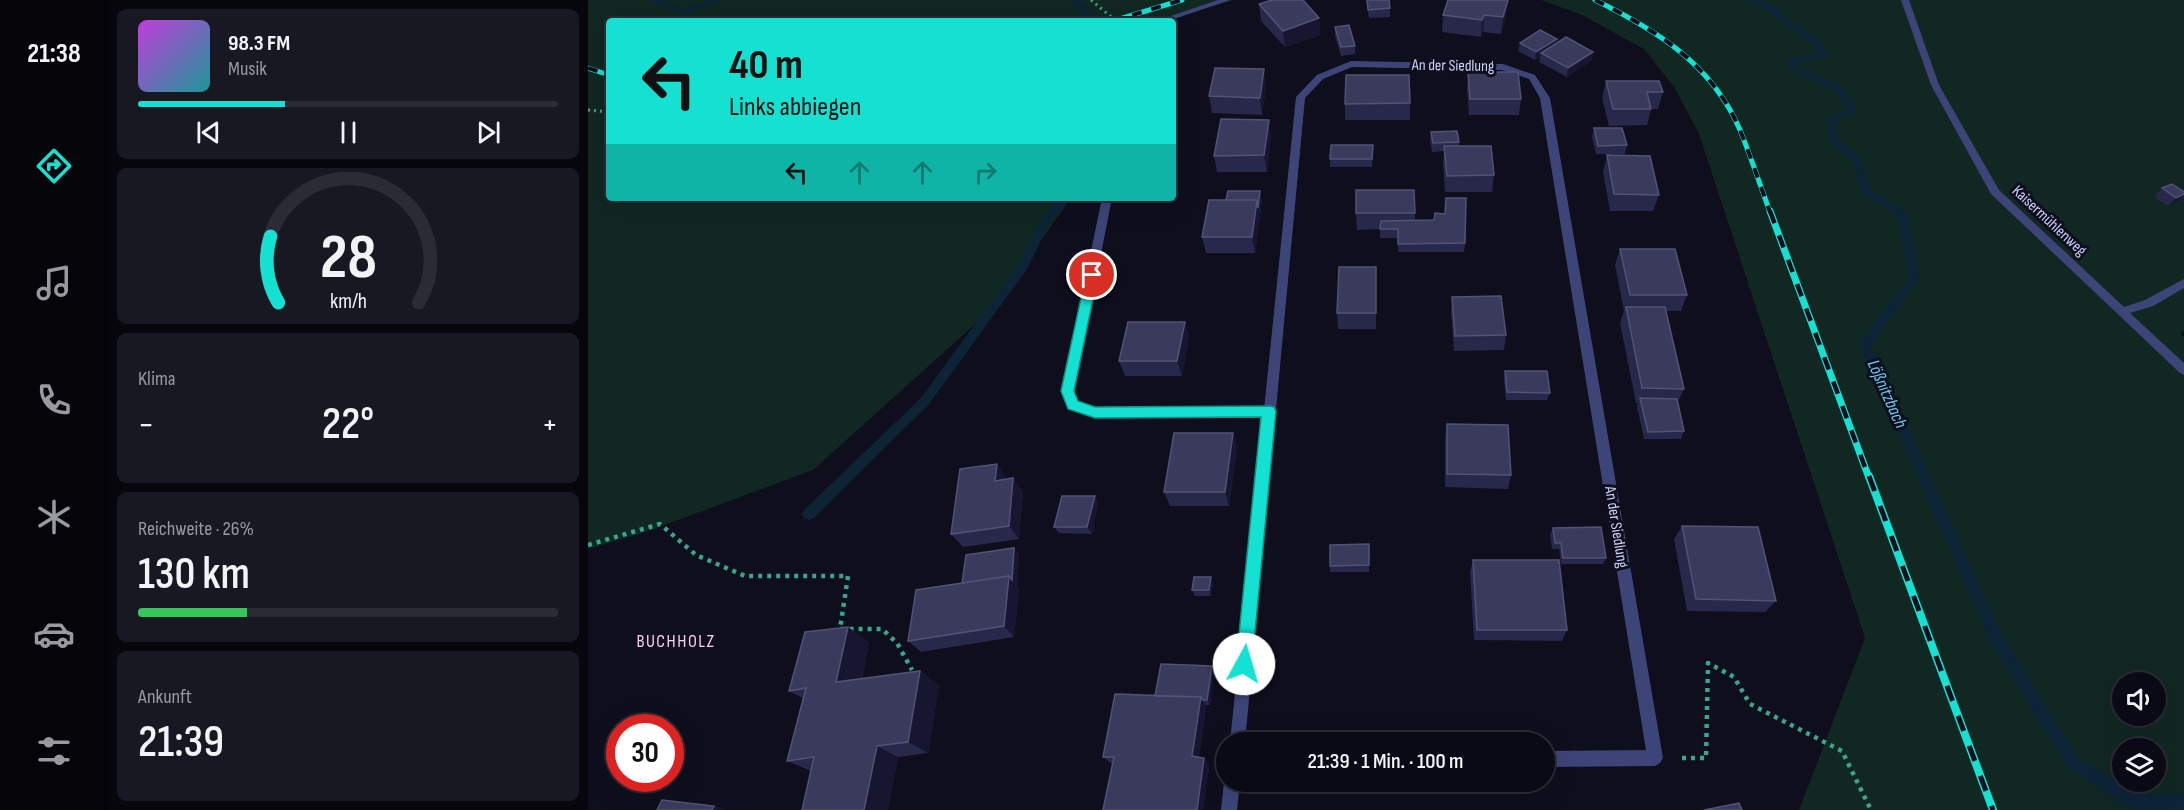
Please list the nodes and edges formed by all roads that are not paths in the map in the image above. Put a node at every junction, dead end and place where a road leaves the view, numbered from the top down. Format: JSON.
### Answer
{"nodes":[{"id":1,"x":1226,"y":0,"type":"edge"},
{"id":2,"x":1905,"y":0,"type":"edge"},
{"id":3,"x":1169,"y":18,"type":"edge"},
{"id":4,"x":1106,"y":201,"type":"edge"},
{"id":5,"x":2184,"y":284,"type":"edge"},
{"id":6,"x":2123,"y":310,"type":"junction"},
{"id":7,"x":2184,"y":370,"type":"edge"},
{"id":8,"x":1269,"y":411,"type":"junction"},
{"id":9,"x":1238,"y":732,"type":"edge"},
{"id":10,"x":1555,"y":759,"type":"edge"},
{"id":11,"x":1231,"y":792,"type":"edge"},
{"id":12,"x":1229,"y":810,"type":"edge"}],
"edges":[{"from":1,"to":3,"type":"street"},
{"from":2,"to":6,"type":"street","name":"Kaisermühlenweg"},
{"from":4,"to":8,"type":"street"},
{"from":5,"to":6,"type":"street"},
{"from":6,"to":7,"type":"street","name":"Kaisermühlenweg"},
{"from":8,"to":9,"type":"street","name":"An der Siedlung"},
{"from":8,"to":10,"type":"street","name":"An der Siedlung"},
{"from":11,"to":12,"type":"street"}]}
